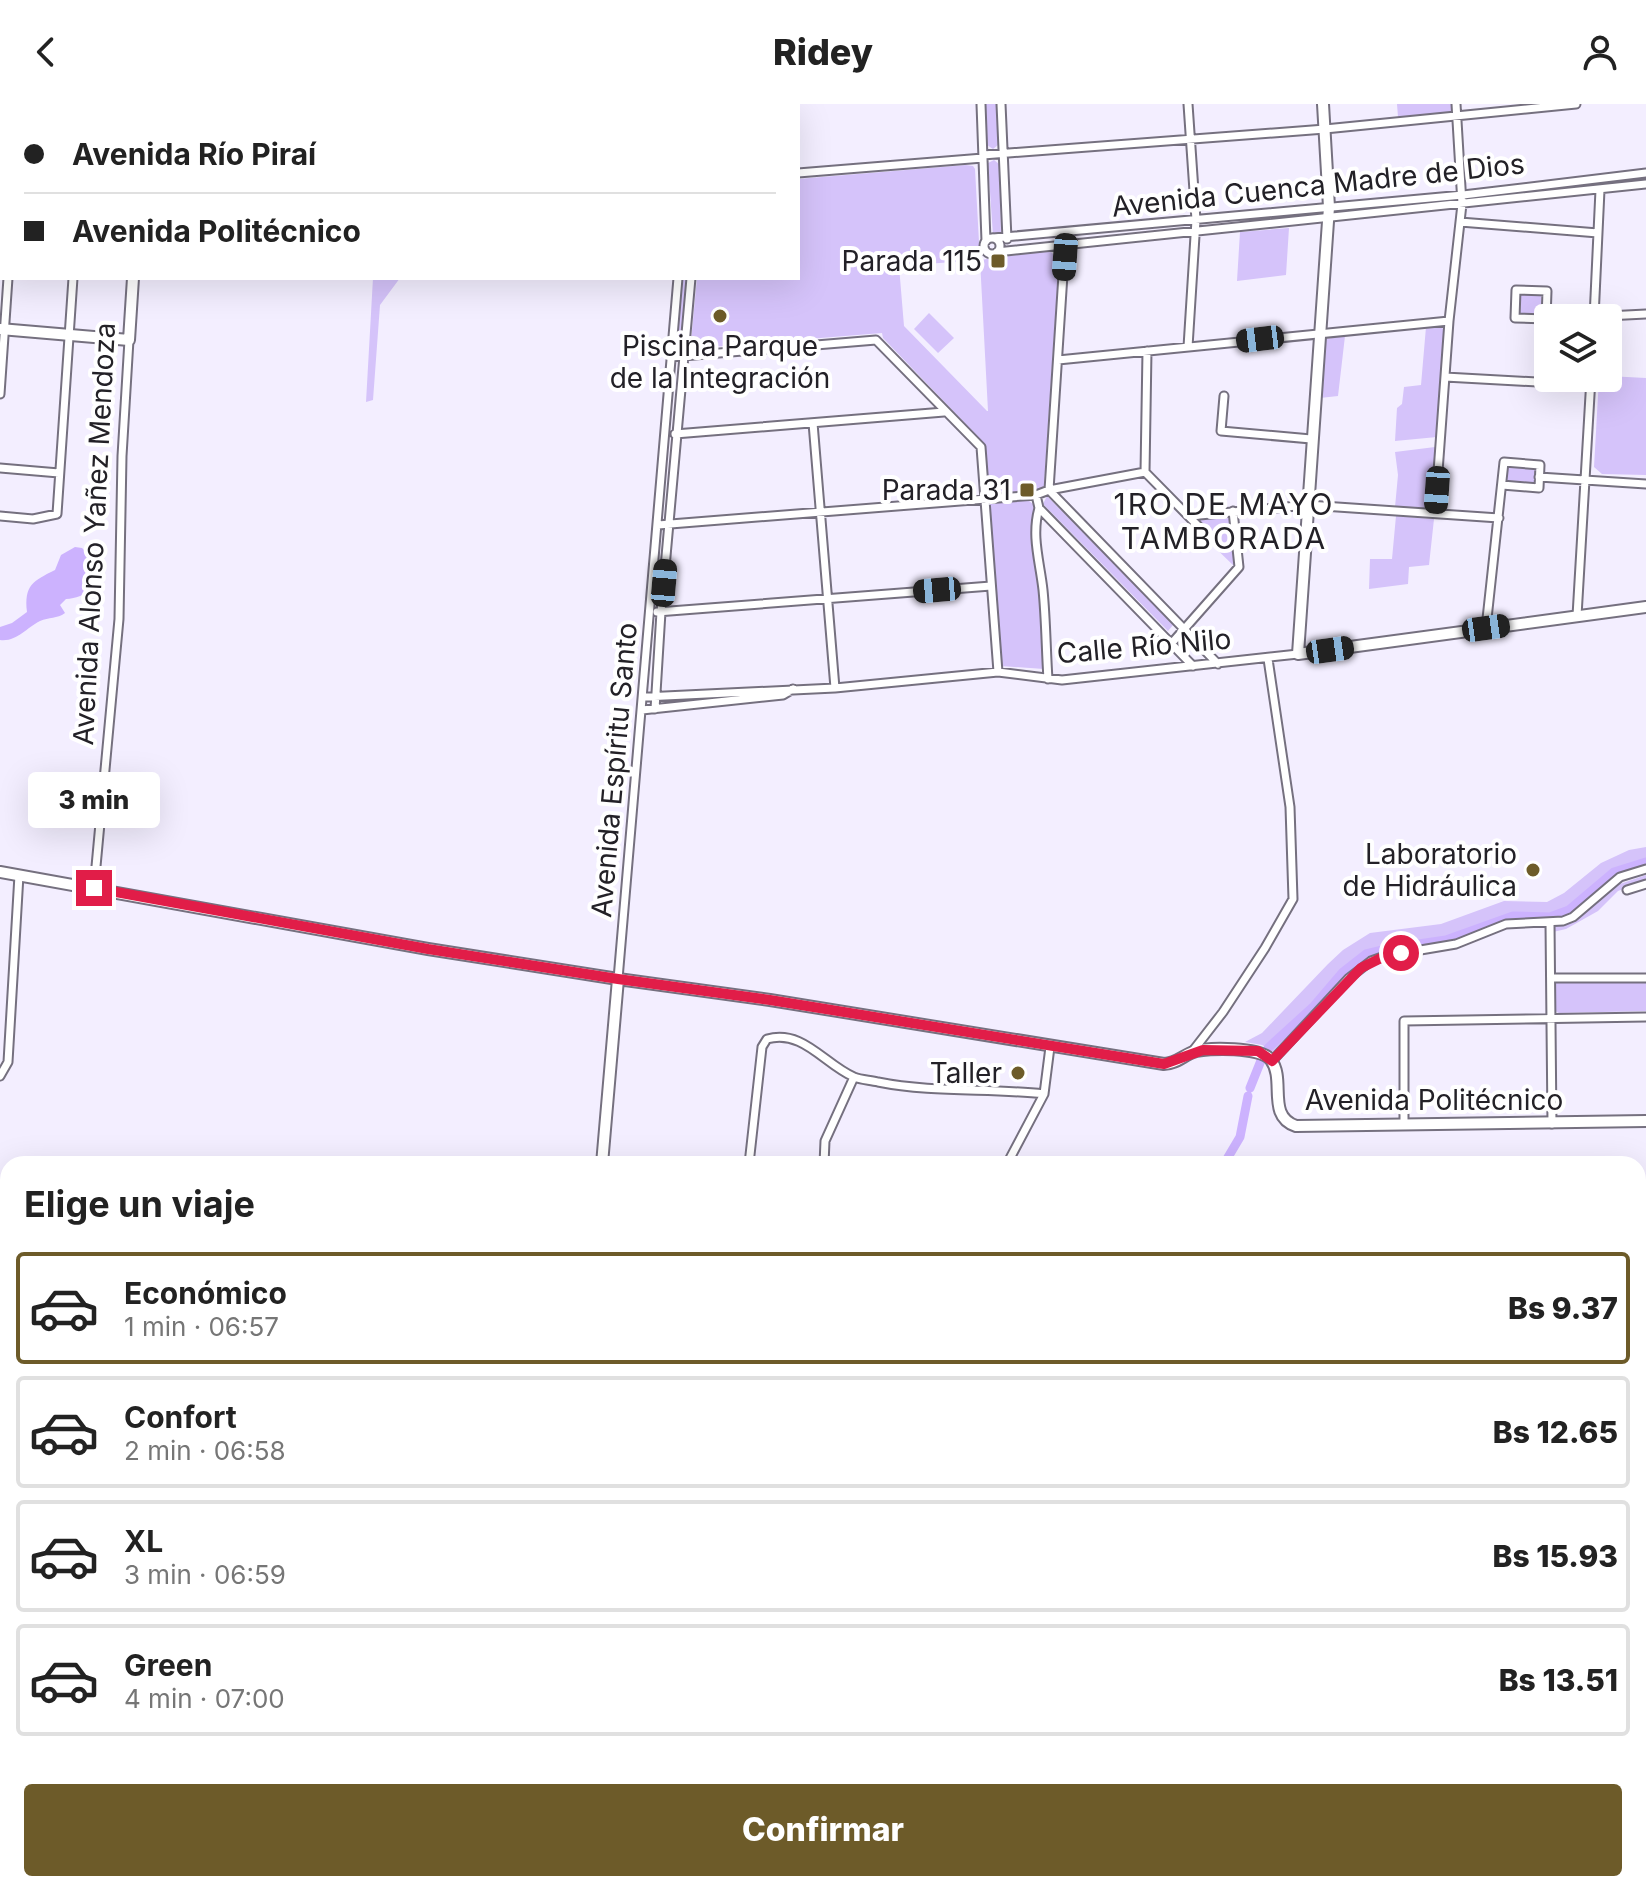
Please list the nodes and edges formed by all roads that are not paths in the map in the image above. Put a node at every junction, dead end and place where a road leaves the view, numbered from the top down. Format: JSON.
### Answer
{"nodes":[{"id":1,"x":981,"y":104,"type":"edge"},
{"id":2,"x":1001,"y":104,"type":"edge"},
{"id":3,"x":1188,"y":104,"type":"edge"},
{"id":4,"x":1323,"y":104,"type":"edge"},
{"id":5,"x":1456,"y":104,"type":"edge"},
{"id":6,"x":1576,"y":104,"type":"edge"},
{"id":7,"x":1457,"y":117,"type":"junction"},
{"id":8,"x":1325,"y":129,"type":"junction"},
{"id":9,"x":1191,"y":140,"type":"junction"},
{"id":10,"x":1002,"y":154,"type":"junction"},
{"id":11,"x":983,"y":157,"type":"junction"},
{"id":12,"x":800,"y":173,"type":"edge"},
{"id":13,"x":1646,"y":173,"type":"edge"},
{"id":14,"x":1646,"y":184,"type":"edge"},
{"id":15,"x":1600,"y":190,"type":"junction"},
{"id":16,"x":1463,"y":195,"type":"junction"},
{"id":17,"x":1462,"y":204,"type":"junction"},
{"id":18,"x":1329,"y":207,"type":"junction"},
{"id":19,"x":1196,"y":220,"type":"junction"},
{"id":20,"x":1327,"y":220,"type":"junction"},
{"id":21,"x":1460,"y":222,"type":"junction"},
{"id":22,"x":1195,"y":232,"type":"junction"},
{"id":23,"x":1598,"y":233,"type":"junction"},
{"id":24,"x":1007,"y":238,"type":"junction"},
{"id":25,"x":990,"y":239,"type":"junction"},
{"id":26,"x":1065,"y":244,"type":"junction"},
{"id":27,"x":1007,"y":249,"type":"junction"},
{"id":28,"x":997,"y":252,"type":"junction"},
{"id":29,"x":8,"y":280,"type":"edge"},
{"id":30,"x":73,"y":280,"type":"edge"},
{"id":31,"x":133,"y":280,"type":"edge"},
{"id":32,"x":678,"y":280,"type":"edge"},
{"id":33,"x":691,"y":280,"type":"edge"},
{"id":34,"x":1595,"y":304,"type":"edge"},
{"id":35,"x":1646,"y":314,"type":"edge"},
{"id":36,"x":1622,"y":315,"type":"edge"},
{"id":37,"x":1547,"y":319,"type":"edge"},
{"id":38,"x":1449,"y":321,"type":"junction"},
{"id":39,"x":2,"y":329,"type":"edge"},
{"id":40,"x":1319,"y":333,"type":"junction"},
{"id":41,"x":69,"y":334,"type":"junction"},
{"id":42,"x":129,"y":340,"type":"junction"},
{"id":43,"x":1188,"y":347,"type":"junction"},
{"id":44,"x":1147,"y":351,"type":"junction"},
{"id":45,"x":671,"y":357,"type":"junction"},
{"id":46,"x":684,"y":358,"type":"junction"},
{"id":47,"x":1058,"y":360,"type":"junction"},
{"id":48,"x":1445,"y":377,"type":"junction"},
{"id":49,"x":1534,"y":380,"type":"edge"},
{"id":50,"x":1590,"y":392,"type":"edge"},
{"id":51,"x":0,"y":394,"type":"edge"},
{"id":52,"x":1224,"y":396,"type":"dead end"},
{"id":53,"x":944,"y":412,"type":"junction"},
{"id":54,"x":813,"y":423,"type":"junction"},
{"id":55,"x":665,"y":433,"type":"junction"},
{"id":56,"x":678,"y":435,"type":"junction"},
{"id":57,"x":1311,"y":439,"type":"junction"},
{"id":58,"x":0,"y":468,"type":"edge"},
{"id":59,"x":1145,"y":472,"type":"junction"},
{"id":60,"x":59,"y":473,"type":"junction"},
{"id":61,"x":1539,"y":477,"type":"junction"},
{"id":62,"x":1585,"y":481,"type":"junction"},
{"id":63,"x":1646,"y":484,"type":"edge"},
{"id":64,"x":1502,"y":485,"type":"junction"},
{"id":65,"x":1049,"y":490,"type":"junction"},
{"id":66,"x":1036,"y":495,"type":"junction"},
{"id":67,"x":985,"y":499,"type":"junction"},
{"id":68,"x":1308,"y":505,"type":"junction"},
{"id":69,"x":1039,"y":508,"type":"junction"},
{"id":70,"x":1233,"y":511,"type":"junction"},
{"id":71,"x":821,"y":512,"type":"junction"},
{"id":72,"x":1435,"y":513,"type":"junction"},
{"id":73,"x":0,"y":516,"type":"edge"},
{"id":74,"x":1189,"y":516,"type":"junction"},
{"id":75,"x":1499,"y":518,"type":"junction"},
{"id":76,"x":669,"y":524,"type":"junction"},
{"id":77,"x":658,"y":525,"type":"junction"},
{"id":78,"x":1204,"y":532,"type":"dead end"},
{"id":79,"x":991,"y":586,"type":"junction"},
{"id":80,"x":828,"y":599,"type":"junction"},
{"id":81,"x":1646,"y":607,"type":"edge"},
{"id":82,"x":650,"y":612,"type":"junction"},
{"id":83,"x":661,"y":612,"type":"junction"},
{"id":84,"x":1577,"y":616,"type":"junction"},
{"id":85,"x":1486,"y":628,"type":"junction"},
{"id":86,"x":1184,"y":629,"type":"junction"},
{"id":87,"x":1171,"y":644,"type":"junction"},
{"id":88,"x":1298,"y":654,"type":"junction"},
{"id":89,"x":1268,"y":659,"type":"junction"},
{"id":90,"x":1218,"y":664,"type":"junction"},
{"id":91,"x":1193,"y":666,"type":"junction"},
{"id":92,"x":998,"y":672,"type":"junction"},
{"id":93,"x":1048,"y":679,"type":"junction"},
{"id":94,"x":794,"y":688,"type":"junction"},
{"id":95,"x":835,"y":688,"type":"junction"},
{"id":96,"x":644,"y":697,"type":"junction"},
{"id":97,"x":656,"y":698,"type":"junction"},
{"id":98,"x":655,"y":709,"type":"junction"},
{"id":99,"x":642,"y":710,"type":"junction"},
{"id":100,"x":1646,"y":869,"type":"edge"},
{"id":101,"x":0,"y":872,"type":"edge"},
{"id":102,"x":19,"y":875,"type":"junction"},
{"id":103,"x":1646,"y":884,"type":"edge"},
{"id":104,"x":94,"y":888,"type":"junction"},
{"id":105,"x":1627,"y":890,"type":"dead end"},
{"id":106,"x":1550,"y":923,"type":"junction"},
{"id":107,"x":1551,"y":978,"type":"junction"},
{"id":108,"x":1646,"y":978,"type":"edge"},
{"id":109,"x":618,"y":979,"type":"junction"},
{"id":110,"x":1646,"y":1017,"type":"edge"},
{"id":111,"x":1551,"y":1018,"type":"junction"},
{"id":112,"x":1050,"y":1047,"type":"junction"},
{"id":113,"x":1192,"y":1053,"type":"junction"},
{"id":114,"x":1270,"y":1060,"type":"junction"},
{"id":115,"x":0,"y":1076,"type":"edge"},
{"id":116,"x":854,"y":1077,"type":"junction"},
{"id":117,"x":1044,"y":1094,"type":"junction"},
{"id":118,"x":1646,"y":1121,"type":"edge"},
{"id":119,"x":1552,"y":1124,"type":"junction"},
{"id":120,"x":1404,"y":1125,"type":"junction"},
{"id":121,"x":603,"y":1156,"type":"edge"},
{"id":122,"x":750,"y":1156,"type":"edge"},
{"id":123,"x":824,"y":1156,"type":"edge"},
{"id":124,"x":1011,"y":1156,"type":"edge"}],
"edges":[{"from":1,"to":11,"type":"street"},
{"from":2,"to":10,"type":"street"},
{"from":3,"to":9,"type":"street"},
{"from":4,"to":8,"type":"main road"},
{"from":5,"to":7,"type":"street"},
{"from":6,"to":7,"type":"street"},
{"from":7,"to":8,"type":"street"},
{"from":7,"to":16,"type":"street"},
{"from":8,"to":9,"type":"street"},
{"from":8,"to":18,"type":"main road"},
{"from":9,"to":10,"type":"street"},
{"from":9,"to":19,"type":"street"},
{"from":10,"to":11,"type":"street"},
{"from":10,"to":24,"type":"street"},
{"from":11,"to":12,"type":"street"},
{"from":11,"to":25,"type":"street"},
{"from":13,"to":16,"type":"street","name":"Avenida Cuenca Madre de Dios"},
{"from":14,"to":15,"type":"street","name":"Avenida Cuenca Madre de Dios"},
{"from":15,"to":17,"type":"street","name":"Avenida Cuenca Madre de Dios"},
{"from":15,"to":23,"type":"street"},
{"from":16,"to":17,"type":"street"},
{"from":16,"to":18,"type":"street","name":"Avenida Cuenca Madre de Dios"},
{"from":17,"to":20,"type":"street","name":"Avenida Cuenca Madre de Dios"},
{"from":17,"to":21,"type":"street"},
{"from":18,"to":19,"type":"street","name":"Avenida Cuenca Madre de Dios"},
{"from":18,"to":20,"type":"main road"},
{"from":19,"to":22,"type":"street"},
{"from":19,"to":24,"type":"street","name":"Avenida Cuenca Madre de Dios"},
{"from":20,"to":22,"type":"street","name":"Avenida Cuenca Madre de Dios"},
{"from":20,"to":40,"type":"main road"},
{"from":21,"to":23,"type":"street"},
{"from":21,"to":38,"type":"street"},
{"from":22,"to":26,"type":"street","name":"Avenida Cuenca Madre de Dios"},
{"from":22,"to":43,"type":"street"},
{"from":23,"to":34,"type":"street"},
{"from":24,"to":25,"type":"street","name":"Avenida Cuenca Madre de Dios"},
{"from":24,"to":27,"type":"street"},
{"from":25,"to":28,"type":"street"},
{"from":25,"to":28,"type":"street"},
{"from":26,"to":27,"type":"street","name":"Avenida Cuenca Madre de Dios"},
{"from":26,"to":47,"type":"street"},
{"from":27,"to":28,"type":"street","name":"Avenida Cuenca Madre de Dios"},
{"from":29,"to":39,"type":"street"},
{"from":30,"to":41,"type":"street"},
{"from":31,"to":42,"type":"main road","name":"Avenida Alonso Yañez Mendoza"},
{"from":32,"to":45,"type":"street","name":"Avenida Espíritu Santo"},
{"from":33,"to":46,"type":"street","name":"Avenida Espíritu Santo"},
{"from":35,"to":36,"type":"street"},
{"from":37,"to":37,"type":"street"},
{"from":38,"to":40,"type":"street"},
{"from":38,"to":48,"type":"street"},
{"from":39,"to":41,"type":"main road"},
{"from":39,"to":51,"type":"street"},
{"from":40,"to":43,"type":"street"},
{"from":40,"to":57,"type":"main road"},
{"from":41,"to":42,"type":"main road"},
{"from":41,"to":60,"type":"street"},
{"from":42,"to":104,"type":"street","name":"Avenida Alonso Yañez Mendoza"},
{"from":43,"to":44,"type":"street"},
{"from":44,"to":47,"type":"street"},
{"from":44,"to":59,"type":"street"},
{"from":45,"to":46,"type":"street"},
{"from":45,"to":55,"type":"street","name":"Avenida Espíritu Santo"},
{"from":46,"to":53,"type":"street"},
{"from":46,"to":56,"type":"street","name":"Avenida Espíritu Santo"},
{"from":47,"to":65,"type":"street"},
{"from":48,"to":49,"type":"street"},
{"from":48,"to":72,"type":"street"},
{"from":50,"to":62,"type":"street"},
{"from":52,"to":57,"type":"street"},
{"from":53,"to":54,"type":"street"},
{"from":53,"to":67,"type":"street"},
{"from":54,"to":56,"type":"street"},
{"from":54,"to":71,"type":"street"},
{"from":55,"to":56,"type":"street"},
{"from":55,"to":77,"type":"street","name":"Avenida Espíritu Santo"},
{"from":56,"to":76,"type":"street","name":"Avenida Espíritu Santo"},
{"from":57,"to":68,"type":"main road"},
{"from":58,"to":60,"type":"street"},
{"from":59,"to":65,"type":"street"},
{"from":59,"to":74,"type":"street"},
{"from":60,"to":73,"type":"street"},
{"from":61,"to":62,"type":"street"},
{"from":61,"to":64,"type":"street"},
{"from":61,"to":64,"type":"street"},
{"from":62,"to":63,"type":"street"},
{"from":62,"to":84,"type":"street"},
{"from":64,"to":75,"type":"street"},
{"from":65,"to":66,"type":"street"},
{"from":65,"to":86,"type":"street"},
{"from":66,"to":67,"type":"street"},
{"from":66,"to":69,"type":"street"},
{"from":67,"to":71,"type":"street"},
{"from":67,"to":79,"type":"street"},
{"from":68,"to":70,"type":"street"},
{"from":68,"to":72,"type":"street"},
{"from":68,"to":88,"type":"main road"},
{"from":69,"to":87,"type":"street"},
{"from":69,"to":93,"type":"street"},
{"from":70,"to":74,"type":"street"},
{"from":70,"to":86,"type":"street"},
{"from":71,"to":76,"type":"street"},
{"from":71,"to":80,"type":"street"},
{"from":72,"to":75,"type":"street"},
{"from":74,"to":78,"type":"street"},
{"from":75,"to":85,"type":"street"},
{"from":76,"to":77,"type":"street"},
{"from":76,"to":83,"type":"street","name":"Avenida Espíritu Santo"},
{"from":77,"to":82,"type":"street","name":"Avenida Espíritu Santo"},
{"from":79,"to":80,"type":"street"},
{"from":79,"to":92,"type":"street"},
{"from":80,"to":83,"type":"street"},
{"from":80,"to":95,"type":"street"},
{"from":81,"to":84,"type":"main road","name":"Calle Río Nilo"},
{"from":82,"to":83,"type":"street"},
{"from":82,"to":96,"type":"street","name":"Avenida Espíritu Santo"},
{"from":83,"to":97,"type":"street","name":"Avenida Espíritu Santo"},
{"from":84,"to":85,"type":"main road","name":"Calle Río Nilo"},
{"from":85,"to":88,"type":"main road","name":"Calle Río Nilo"},
{"from":86,"to":87,"type":"street"},
{"from":86,"to":90,"type":"street"},
{"from":87,"to":91,"type":"street"},
{"from":88,"to":89,"type":"street","name":"Calle Río Nilo"},
{"from":89,"to":90,"type":"street","name":"Calle Río Nilo"},
{"from":89,"to":113,"type":"street"},
{"from":90,"to":91,"type":"street","name":"Calle Río Nilo"},
{"from":91,"to":93,"type":"street","name":"Calle Río Nilo"},
{"from":92,"to":93,"type":"street","name":"Calle Río Nilo"},
{"from":92,"to":95,"type":"street","name":"Calle Río Nilo"},
{"from":94,"to":95,"type":"street","name":"Calle Río Nilo"},
{"from":94,"to":97,"type":"street","name":"Calle Río Nilo"},
{"from":94,"to":98,"type":"street"},
{"from":96,"to":97,"type":"street","name":"Calle Río Nilo"},
{"from":96,"to":99,"type":"street","name":"Avenida Espíritu Santo"},
{"from":97,"to":98,"type":"street","name":"Avenida Espíritu Santo"},
{"from":98,"to":99,"type":"street"},
{"from":99,"to":109,"type":"street","name":"Avenida Espíritu Santo"},
{"from":100,"to":106,"type":"street"},
{"from":101,"to":102,"type":"main road"},
{"from":102,"to":104,"type":"main road"},
{"from":102,"to":115,"type":"street"},
{"from":103,"to":105,"type":"street"},
{"from":104,"to":109,"type":"main road"},
{"from":106,"to":107,"type":"street"},
{"from":106,"to":114,"type":"street"},
{"from":107,"to":108,"type":"street"},
{"from":107,"to":111,"type":"street"},
{"from":109,"to":112,"type":"main road"},
{"from":109,"to":121,"type":"main road"},
{"from":110,"to":111,"type":"street"},
{"from":111,"to":119,"type":"street"},
{"from":111,"to":120,"type":"street"},
{"from":112,"to":113,"type":"main road"},
{"from":112,"to":117,"type":"street"},
{"from":113,"to":114,"type":"main road"},
{"from":114,"to":120,"type":"main road","name":"Avenida Politécnico"},
{"from":116,"to":117,"type":"street"},
{"from":116,"to":122,"type":"street"},
{"from":116,"to":123,"type":"street"},
{"from":117,"to":124,"type":"street"},
{"from":118,"to":119,"type":"main road","name":"Avenida Politécnico"},
{"from":119,"to":120,"type":"main road","name":"Avenida Politécnico"}]}
